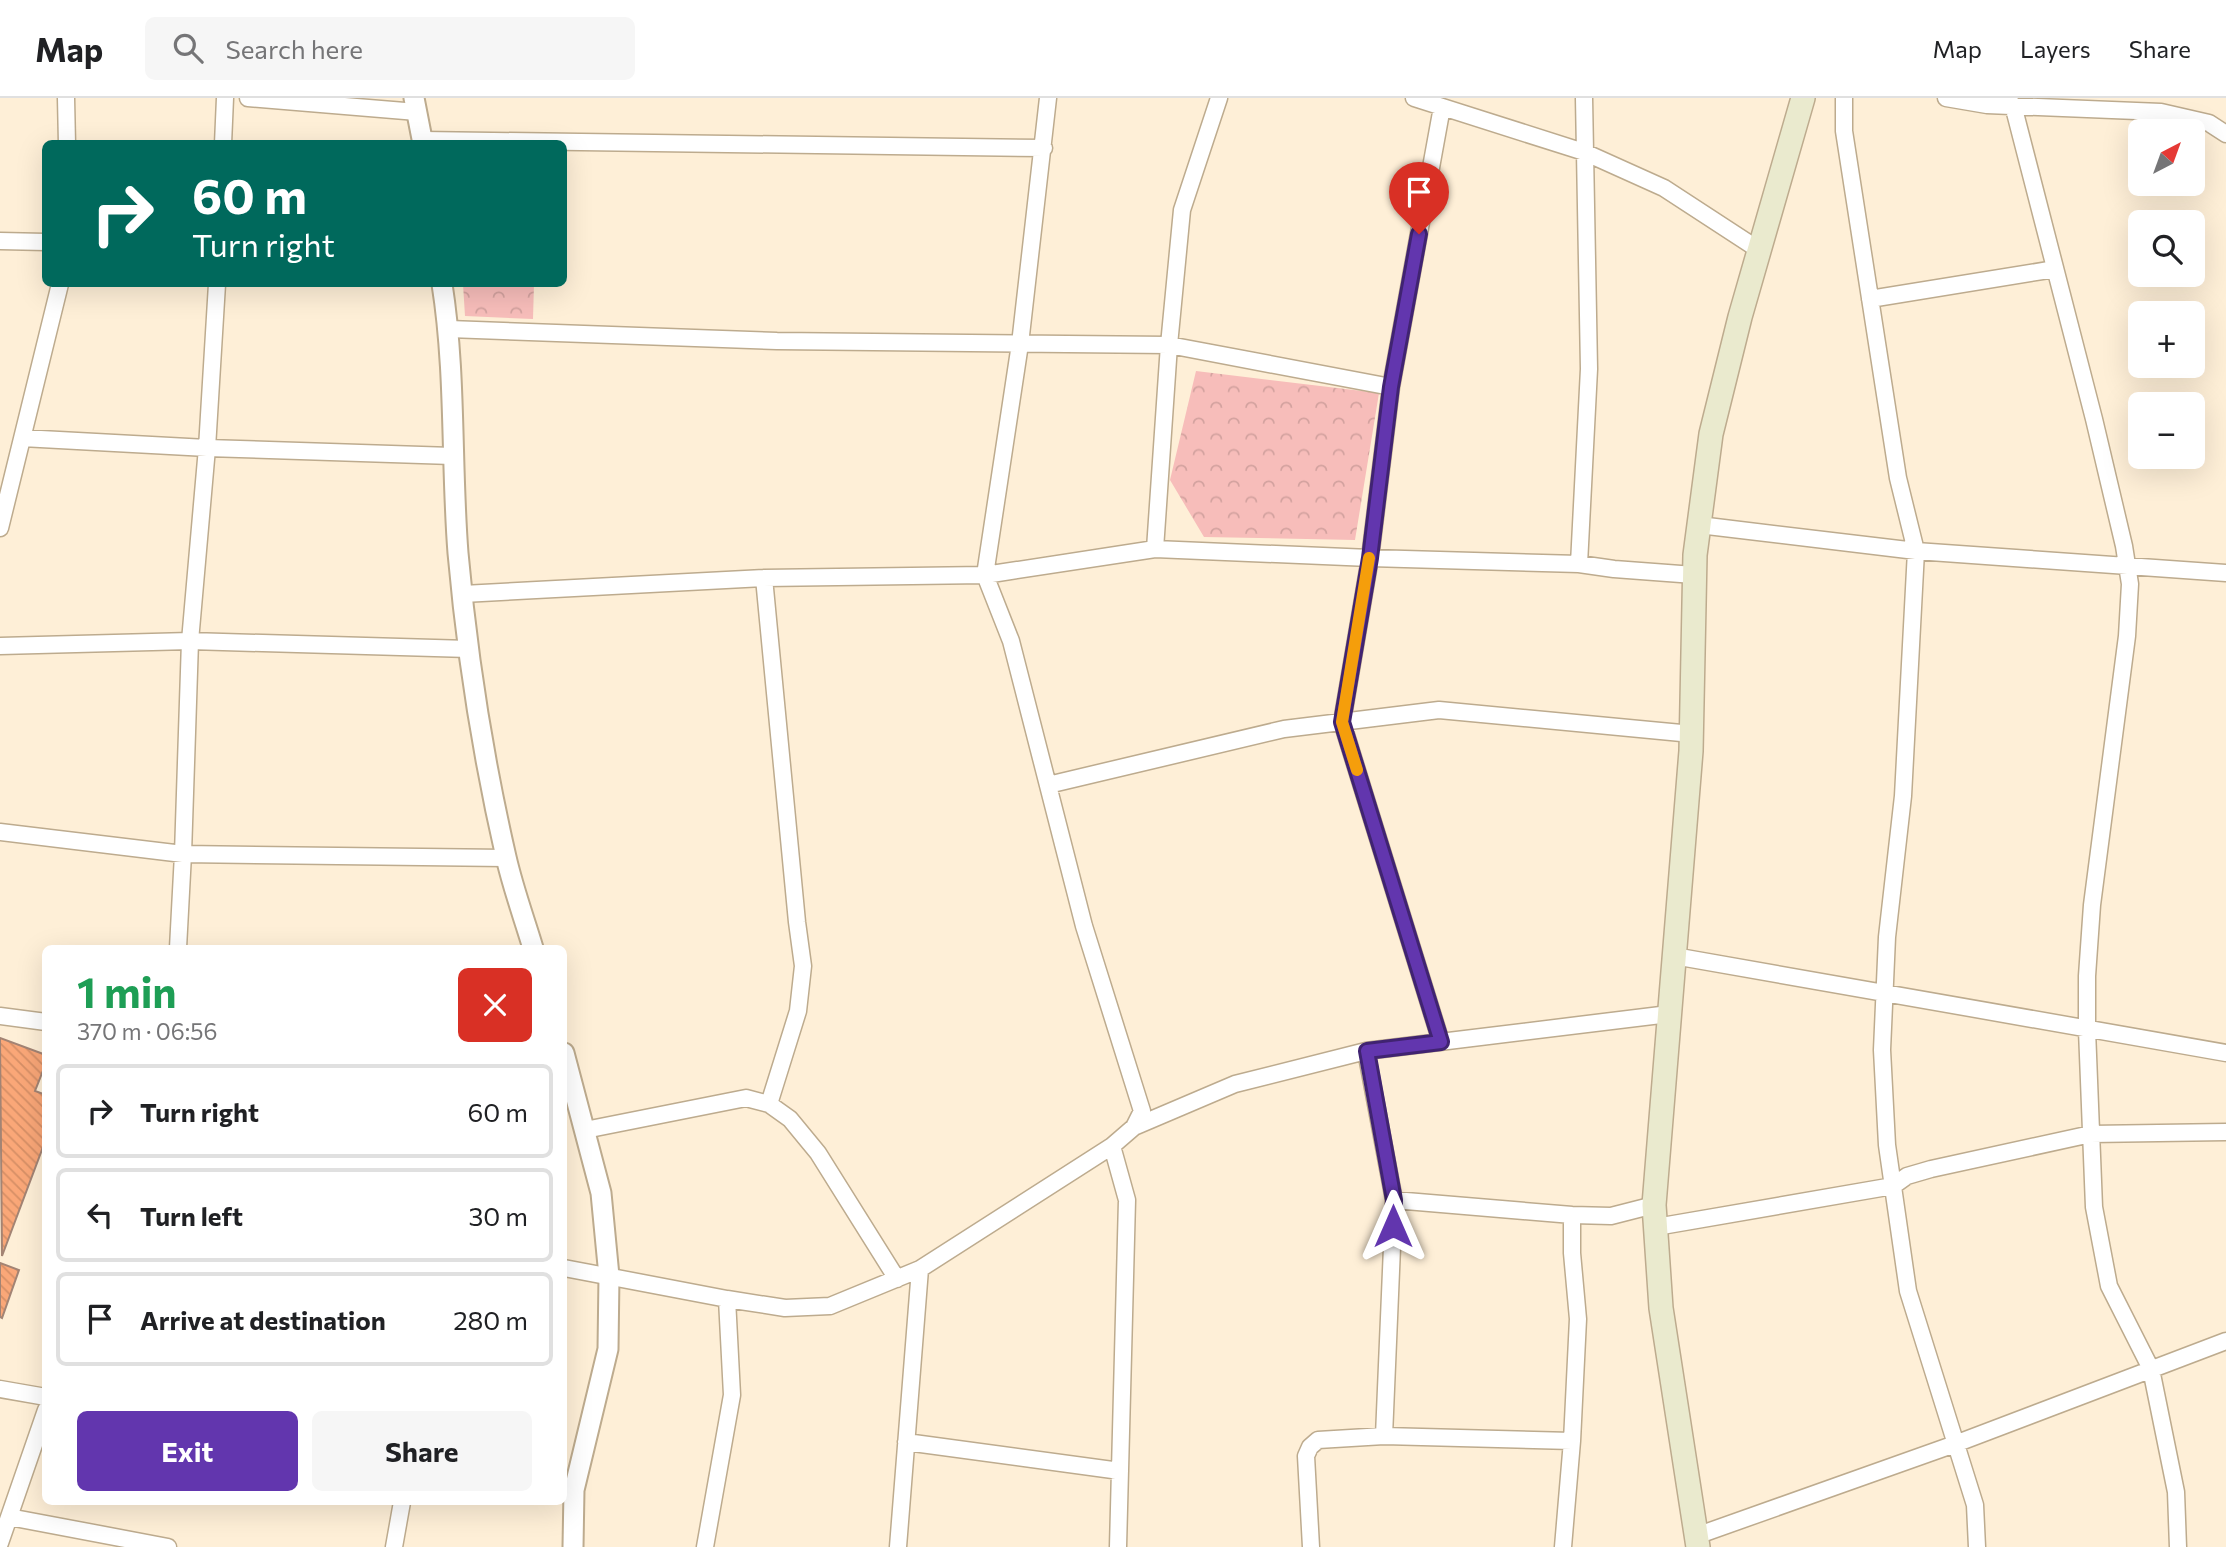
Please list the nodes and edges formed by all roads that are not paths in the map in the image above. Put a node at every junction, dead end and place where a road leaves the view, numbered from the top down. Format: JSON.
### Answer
{"nodes":[{"id":1,"x":66,"y":98,"type":"edge"},
{"id":2,"x":225,"y":98,"type":"edge"},
{"id":3,"x":248,"y":98,"type":"edge"},
{"id":4,"x":1048,"y":98,"type":"edge"},
{"id":5,"x":1219,"y":98,"type":"edge"},
{"id":6,"x":1414,"y":98,"type":"edge"},
{"id":7,"x":1584,"y":98,"type":"edge"},
{"id":8,"x":1802,"y":98,"type":"edge"},
{"id":9,"x":1844,"y":98,"type":"edge"},
{"id":10,"x":1946,"y":98,"type":"edge"},
{"id":11,"x":1988,"y":101,"type":"edge"},
{"id":12,"x":415,"y":105,"type":"edge"},
{"id":13,"x":2013,"y":106,"type":"junction"},
{"id":14,"x":1442,"y":107,"type":"junction"},
{"id":15,"x":2226,"y":134,"type":"edge"},
{"id":16,"x":67,"y":140,"type":"edge"},
{"id":17,"x":223,"y":140,"type":"edge"},
{"id":18,"x":422,"y":140,"type":"edge"},
{"id":19,"x":567,"y":143,"type":"edge"},
{"id":20,"x":1044,"y":148,"type":"junction"},
{"id":21,"x":1584,"y":152,"type":"junction"},
{"id":22,"x":0,"y":241,"type":"edge"},
{"id":23,"x":42,"y":242,"type":"edge"},
{"id":24,"x":1759,"y":250,"type":"junction"},
{"id":25,"x":2055,"y":269,"type":"junction"},
{"id":26,"x":59,"y":287,"type":"edge"},
{"id":27,"x":216,"y":287,"type":"edge"},
{"id":28,"x":442,"y":287,"type":"edge"},
{"id":29,"x":1870,"y":299,"type":"junction"},
{"id":30,"x":449,"y":329,"type":"junction"},
{"id":31,"x":1020,"y":344,"type":"junction"},
{"id":32,"x":1169,"y":345,"type":"junction"},
{"id":33,"x":1391,"y":387,"type":"junction"},
{"id":34,"x":22,"y":439,"type":"junction"},
{"id":35,"x":208,"y":448,"type":"junction"},
{"id":36,"x":452,"y":456,"type":"junction"},
{"id":37,"x":1699,"y":525,"type":"junction"},
{"id":38,"x":0,"y":528,"type":"edge"},
{"id":39,"x":1155,"y":549,"type":"junction"},
{"id":40,"x":1916,"y":551,"type":"junction"},
{"id":41,"x":1370,"y":558,"type":"junction"},
{"id":42,"x":1579,"y":564,"type":"junction"},
{"id":43,"x":2127,"y":566,"type":"junction"},
{"id":44,"x":2226,"y":573,"type":"edge"},
{"id":45,"x":985,"y":575,"type":"junction"},
{"id":46,"x":1694,"y":575,"type":"junction"},
{"id":47,"x":764,"y":578,"type":"junction"},
{"id":48,"x":463,"y":594,"type":"junction"},
{"id":49,"x":190,"y":642,"type":"junction"},
{"id":50,"x":0,"y":646,"type":"edge"},
{"id":51,"x":469,"y":649,"type":"junction"},
{"id":52,"x":1342,"y":722,"type":"junction"},
{"id":53,"x":1692,"y":734,"type":"junction"},
{"id":54,"x":1048,"y":785,"type":"junction"},
{"id":55,"x":0,"y":832,"type":"edge"},
{"id":56,"x":183,"y":854,"type":"junction"},
{"id":57,"x":506,"y":858,"type":"junction"},
{"id":58,"x":178,"y":945,"type":"edge"},
{"id":59,"x":532,"y":945,"type":"edge"},
{"id":60,"x":1674,"y":956,"type":"junction"},
{"id":61,"x":1885,"y":993,"type":"junction"},
{"id":62,"x":1670,"y":1014,"type":"junction"},
{"id":63,"x":0,"y":1016,"type":"edge"},
{"id":64,"x":42,"y":1021,"type":"edge"},
{"id":65,"x":2087,"y":1030,"type":"junction"},
{"id":66,"x":1441,"y":1042,"type":"junction"},
{"id":67,"x":1367,"y":1051,"type":"junction"},
{"id":68,"x":2226,"y":1053,"type":"edge"},
{"id":69,"x":567,"y":1074,"type":"edge"},
{"id":70,"x":570,"y":1096,"type":"edge"},
{"id":71,"x":769,"y":1104,"type":"junction"},
{"id":72,"x":1134,"y":1127,"type":"junction"},
{"id":73,"x":585,"y":1130,"type":"junction"},
{"id":74,"x":2226,"y":1132,"type":"edge"},
{"id":75,"x":2091,"y":1133,"type":"junction"},
{"id":76,"x":1112,"y":1146,"type":"junction"},
{"id":77,"x":1893,"y":1186,"type":"junction"},
{"id":78,"x":1394,"y":1200,"type":"junction"},
{"id":79,"x":1572,"y":1215,"type":"junction"},
{"id":80,"x":1655,"y":1216,"type":"junction"},
{"id":81,"x":567,"y":1269,"type":"edge"},
{"id":82,"x":920,"y":1269,"type":"junction"},
{"id":83,"x":609,"y":1276,"type":"junction"},
{"id":84,"x":897,"y":1279,"type":"junction"},
{"id":85,"x":727,"y":1299,"type":"junction"},
{"id":86,"x":2226,"y":1341,"type":"edge"},
{"id":87,"x":2151,"y":1369,"type":"junction"},
{"id":88,"x":0,"y":1389,"type":"edge"},
{"id":89,"x":42,"y":1396,"type":"edge"},
{"id":90,"x":42,"y":1422,"type":"edge"},
{"id":91,"x":1384,"y":1436,"type":"junction"},
{"id":92,"x":1572,"y":1441,"type":"junction"},
{"id":93,"x":906,"y":1442,"type":"junction"},
{"id":94,"x":1955,"y":1444,"type":"junction"},
{"id":95,"x":1120,"y":1471,"type":"junction"},
{"id":96,"x":401,"y":1505,"type":"edge"},
{"id":97,"x":9,"y":1517,"type":"junction"},
{"id":98,"x":1697,"y":1542,"type":"edge"},
{"id":99,"x":0,"y":1543,"type":"edge"},
{"id":100,"x":167,"y":1547,"type":"edge"},
{"id":101,"x":394,"y":1547,"type":"edge"},
{"id":102,"x":573,"y":1547,"type":"edge"},
{"id":103,"x":705,"y":1547,"type":"edge"},
{"id":104,"x":898,"y":1547,"type":"edge"},
{"id":105,"x":1118,"y":1547,"type":"edge"},
{"id":106,"x":1311,"y":1547,"type":"edge"},
{"id":107,"x":1563,"y":1547,"type":"edge"},
{"id":108,"x":1977,"y":1547,"type":"edge"},
{"id":109,"x":2179,"y":1547,"type":"edge"}],
"edges":[{"from":1,"to":16,"type":"street"},
{"from":2,"to":17,"type":"street"},
{"from":3,"to":12,"type":"street"},
{"from":4,"to":20,"type":"street"},
{"from":5,"to":32,"type":"street"},
{"from":6,"to":14,"type":"street"},
{"from":7,"to":21,"type":"street"},
{"from":8,"to":24,"type":"main road"},
{"from":9,"to":29,"type":"street"},
{"from":10,"to":11,"type":"street"},
{"from":11,"to":13,"type":"street"},
{"from":12,"to":18,"type":"street"},
{"from":13,"to":15,"type":"street"},
{"from":13,"to":25,"type":"street"},
{"from":14,"to":21,"type":"street"},
{"from":14,"to":33,"type":"street"},
{"from":19,"to":20,"type":"street"},
{"from":20,"to":31,"type":"street"},
{"from":21,"to":24,"type":"street"},
{"from":21,"to":42,"type":"street"},
{"from":22,"to":23,"type":"street"},
{"from":24,"to":37,"type":"main road"},
{"from":25,"to":29,"type":"street"},
{"from":25,"to":43,"type":"street"},
{"from":26,"to":34,"type":"street"},
{"from":27,"to":35,"type":"street"},
{"from":28,"to":30,"type":"street"},
{"from":29,"to":40,"type":"street"},
{"from":30,"to":31,"type":"street"},
{"from":30,"to":36,"type":"street"},
{"from":31,"to":32,"type":"street"},
{"from":31,"to":45,"type":"street"},
{"from":32,"to":33,"type":"street"},
{"from":32,"to":39,"type":"street"},
{"from":33,"to":41,"type":"street"},
{"from":34,"to":35,"type":"street"},
{"from":34,"to":38,"type":"street"},
{"from":35,"to":36,"type":"street"},
{"from":35,"to":49,"type":"street"},
{"from":36,"to":48,"type":"street"},
{"from":37,"to":40,"type":"street"},
{"from":37,"to":46,"type":"main road"},
{"from":39,"to":41,"type":"street"},
{"from":39,"to":45,"type":"street"},
{"from":40,"to":43,"type":"street"},
{"from":40,"to":61,"type":"street"},
{"from":41,"to":42,"type":"street"},
{"from":41,"to":52,"type":"street"},
{"from":42,"to":46,"type":"street"},
{"from":43,"to":44,"type":"street"},
{"from":43,"to":65,"type":"street"},
{"from":45,"to":47,"type":"street"},
{"from":45,"to":54,"type":"street"},
{"from":46,"to":53,"type":"main road"},
{"from":47,"to":48,"type":"street"},
{"from":47,"to":71,"type":"street"},
{"from":48,"to":51,"type":"street"},
{"from":49,"to":50,"type":"street"},
{"from":49,"to":51,"type":"street"},
{"from":49,"to":56,"type":"street"},
{"from":51,"to":57,"type":"street"},
{"from":52,"to":53,"type":"street"},
{"from":52,"to":54,"type":"street"},
{"from":52,"to":66,"type":"street"},
{"from":53,"to":60,"type":"main road"},
{"from":54,"to":72,"type":"street"},
{"from":55,"to":56,"type":"street"},
{"from":56,"to":57,"type":"street"},
{"from":56,"to":58,"type":"street"},
{"from":57,"to":59,"type":"street"},
{"from":60,"to":61,"type":"street"},
{"from":60,"to":62,"type":"main road"},
{"from":61,"to":65,"type":"street"},
{"from":61,"to":77,"type":"street"},
{"from":62,"to":66,"type":"street"},
{"from":62,"to":80,"type":"main road"},
{"from":63,"to":64,"type":"street"},
{"from":65,"to":68,"type":"street"},
{"from":65,"to":75,"type":"street"},
{"from":66,"to":67,"type":"street"},
{"from":67,"to":72,"type":"street"},
{"from":67,"to":78,"type":"street"},
{"from":69,"to":70,"type":"street"},
{"from":70,"to":73,"type":"street"},
{"from":71,"to":73,"type":"street"},
{"from":71,"to":84,"type":"street"},
{"from":72,"to":76,"type":"street"},
{"from":73,"to":83,"type":"street"},
{"from":74,"to":75,"type":"street"},
{"from":75,"to":77,"type":"street"},
{"from":75,"to":87,"type":"street"},
{"from":76,"to":82,"type":"street"},
{"from":76,"to":95,"type":"street"},
{"from":77,"to":80,"type":"street"},
{"from":77,"to":94,"type":"street"},
{"from":78,"to":79,"type":"street"},
{"from":78,"to":91,"type":"street"},
{"from":79,"to":80,"type":"street"},
{"from":79,"to":92,"type":"street"},
{"from":80,"to":98,"type":"main road"},
{"from":81,"to":83,"type":"street"},
{"from":82,"to":84,"type":"street"},
{"from":82,"to":93,"type":"street"},
{"from":83,"to":85,"type":"street"},
{"from":83,"to":102,"type":"street"},
{"from":84,"to":85,"type":"street"},
{"from":85,"to":103,"type":"street"},
{"from":86,"to":87,"type":"street"},
{"from":87,"to":94,"type":"street"},
{"from":87,"to":109,"type":"street"},
{"from":88,"to":89,"type":"street"},
{"from":90,"to":97,"type":"street"},
{"from":91,"to":92,"type":"street"},
{"from":91,"to":106,"type":"street"},
{"from":92,"to":107,"type":"street"},
{"from":93,"to":95,"type":"street"},
{"from":93,"to":104,"type":"street"},
{"from":94,"to":98,"type":"street"},
{"from":94,"to":108,"type":"street"},
{"from":95,"to":105,"type":"street"},
{"from":96,"to":101,"type":"street"},
{"from":97,"to":99,"type":"street"},
{"from":97,"to":100,"type":"street"}]}
